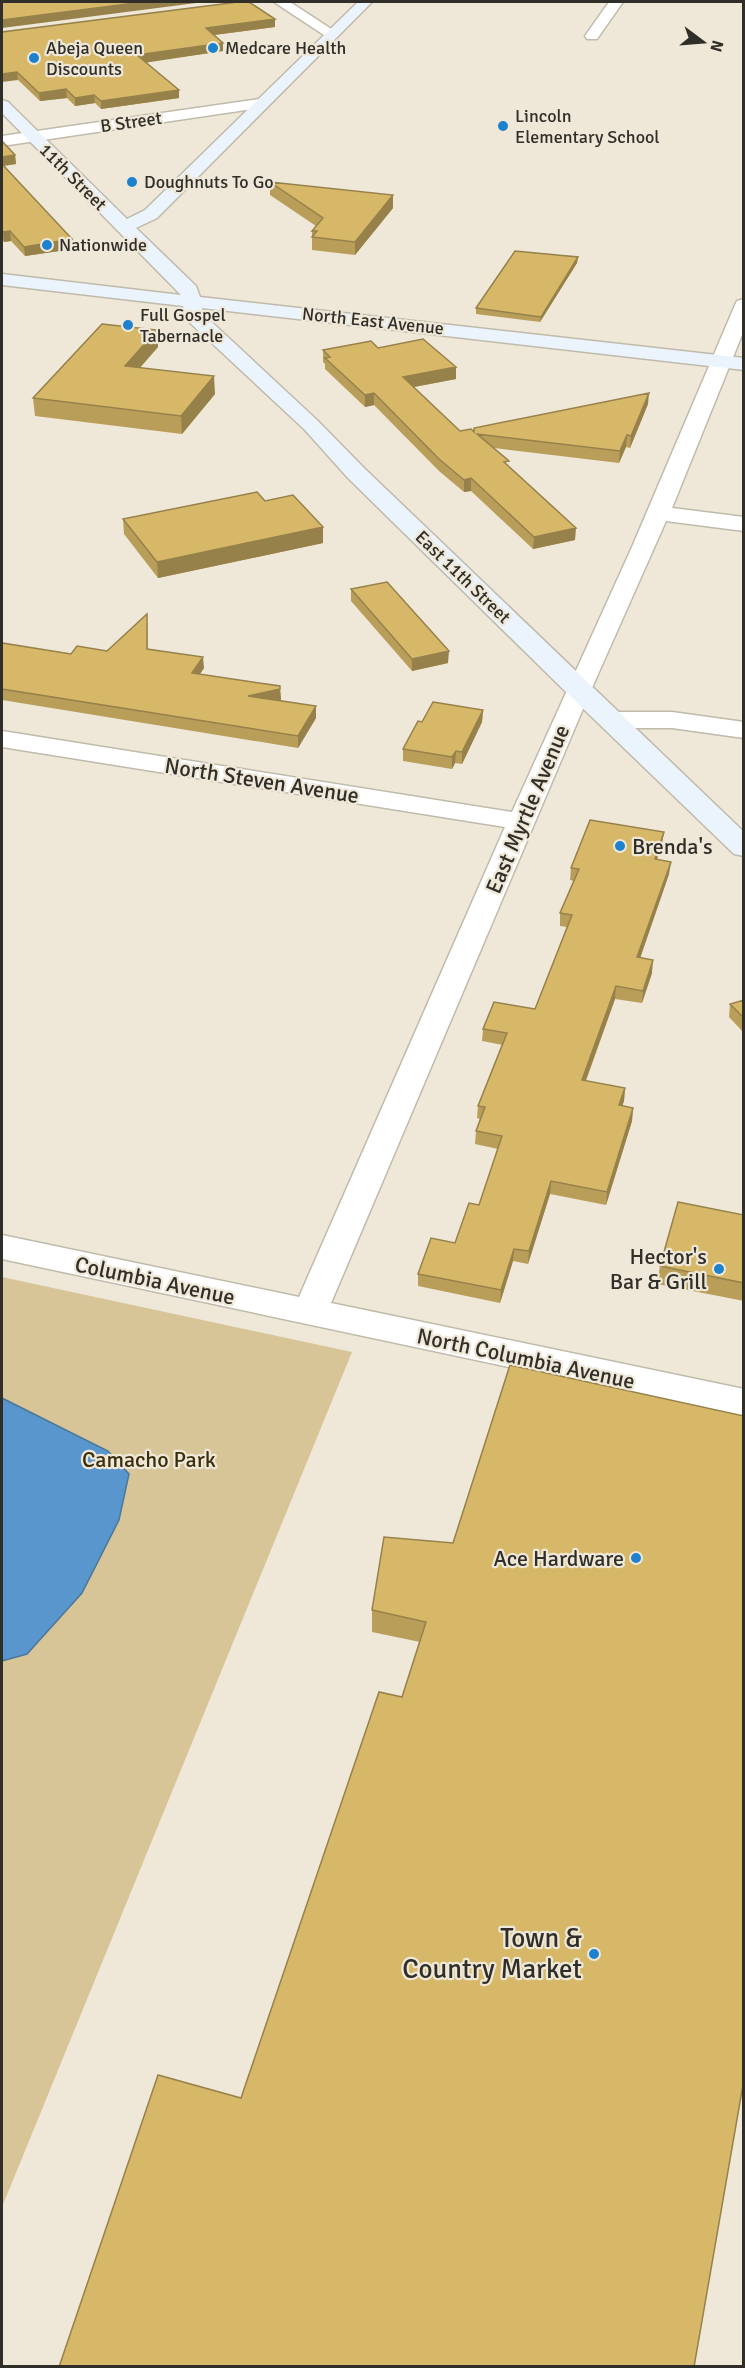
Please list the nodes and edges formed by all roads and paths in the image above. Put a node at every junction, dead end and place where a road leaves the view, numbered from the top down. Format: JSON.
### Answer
{"nodes":[{"id":1,"x":281,"y":2,"type":"edge"},
{"id":2,"x":365,"y":2,"type":"edge"},
{"id":3,"x":616,"y":2,"type":"edge"},
{"id":4,"x":332,"y":34,"type":"junction"},
{"id":5,"x":592,"y":36,"type":"dead end"},
{"id":6,"x":260,"y":104,"type":"junction"},
{"id":7,"x":2,"y":105,"type":"edge"},
{"id":8,"x":32,"y":136,"type":"junction"},
{"id":9,"x":2,"y":141,"type":"edge"},
{"id":10,"x":123,"y":227,"type":"junction"},
{"id":11,"x":2,"y":280,"type":"edge"},
{"id":12,"x":192,"y":302,"type":"junction"},
{"id":13,"x":744,"y":305,"type":"edge"},
{"id":14,"x":732,"y":362,"type":"edge"},
{"id":15,"x":658,"y":513,"type":"junction"},
{"id":16,"x":744,"y":524,"type":"edge"},
{"id":17,"x":578,"y":690,"type":"junction"},
{"id":18,"x":611,"y":720,"type":"junction"},
{"id":19,"x":744,"y":730,"type":"edge"},
{"id":20,"x":2,"y":739,"type":"edge"},
{"id":21,"x":522,"y":822,"type":"junction"},
{"id":22,"x":744,"y":848,"type":"edge"},
{"id":23,"x":2,"y":1247,"type":"edge"},
{"id":24,"x":309,"y":1313,"type":"junction"},
{"id":25,"x":744,"y":1403,"type":"edge"}],
"edges":[{"from":1,"to":4,"type":"street"},
{"from":2,"to":4,"type":"main road"},
{"from":3,"to":5,"type":"street"},
{"from":4,"to":6,"type":"main road"},
{"from":6,"to":8,"type":"street","name":"B Street"},
{"from":6,"to":10,"type":"main road"},
{"from":7,"to":8,"type":"main road","name":"11th Street"},
{"from":8,"to":9,"type":"street","name":"B Street"},
{"from":8,"to":10,"type":"main road","name":"11th Street"},
{"from":10,"to":12,"type":"main road","name":"11th Street"},
{"from":11,"to":12,"type":"main road","name":"North East Avenue"},
{"from":12,"to":14,"type":"main road","name":"North East Avenue"},
{"from":12,"to":17,"type":"main road","name":"East 11th Street"},
{"from":13,"to":14,"type":"street","name":"East Myrtle Avenue"},
{"from":14,"to":15,"type":"street","name":"East Myrtle Avenue"},
{"from":15,"to":16,"type":"street"},
{"from":15,"to":17,"type":"street","name":"East Myrtle Avenue"},
{"from":17,"to":18,"type":"main road","name":"East 11th Street"},
{"from":17,"to":21,"type":"street","name":"East Myrtle Avenue"},
{"from":18,"to":19,"type":"street"},
{"from":18,"to":22,"type":"main road","name":"East 11th Street"},
{"from":20,"to":21,"type":"street","name":"North Steven Avenue"},
{"from":21,"to":24,"type":"street","name":"East Myrtle Avenue"},
{"from":23,"to":24,"type":"street","name":"Columbia Avenue"},
{"from":24,"to":25,"type":"street","name":"North Columbia Avenue"}]}
